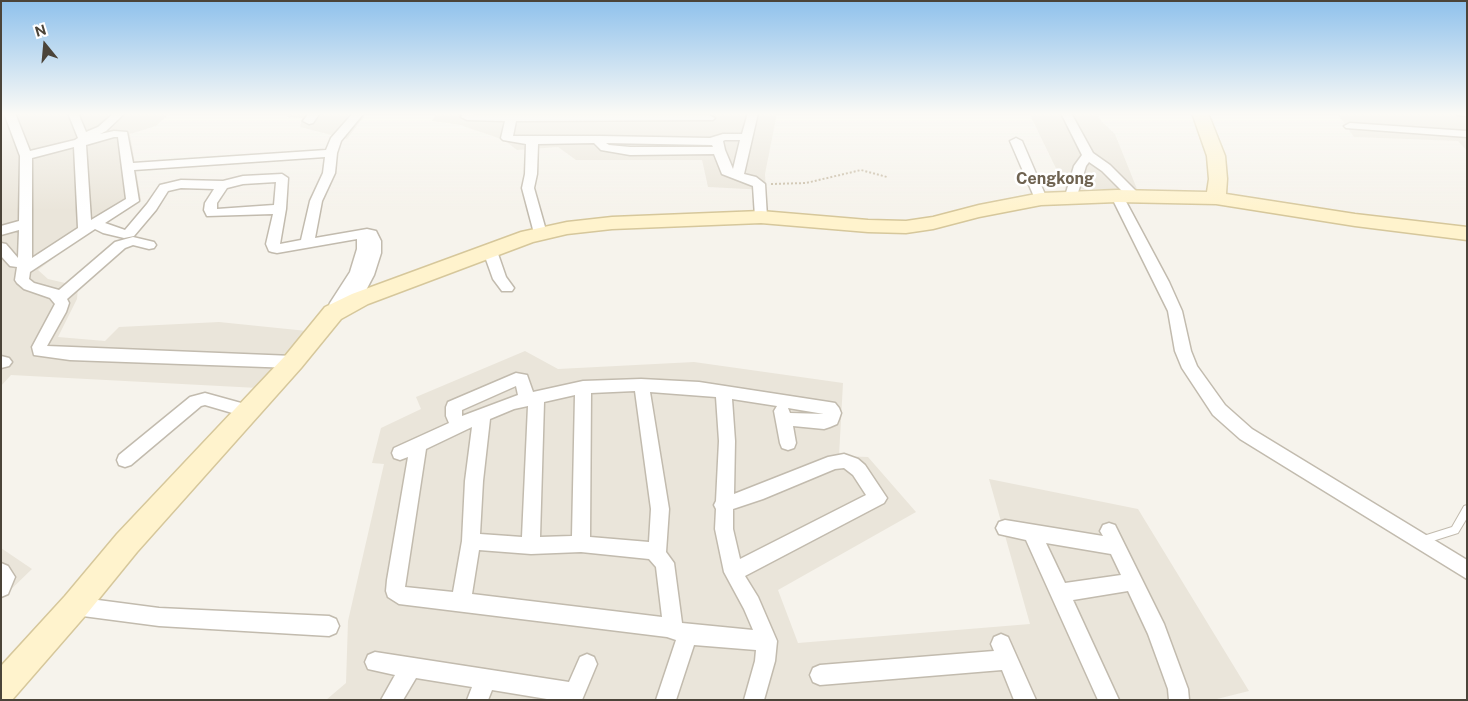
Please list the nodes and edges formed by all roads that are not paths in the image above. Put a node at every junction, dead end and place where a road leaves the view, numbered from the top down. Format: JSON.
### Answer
{"nodes":[{"id":1,"x":22,"y":146,"type":"edge"},
{"id":2,"x":59,"y":146,"type":"edge"},
{"id":3,"x":85,"y":146,"type":"edge"},
{"id":4,"x":124,"y":146,"type":"edge"},
{"id":5,"x":333,"y":146,"type":"edge"},
{"id":6,"x":532,"y":146,"type":"edge"},
{"id":7,"x":602,"y":146,"type":"edge"},
{"id":8,"x":701,"y":146,"type":"edge"},
{"id":9,"x":714,"y":146,"type":"edge"},
{"id":10,"x":745,"y":146,"type":"edge"},
{"id":11,"x":1018,"y":146,"type":"edge"},
{"id":12,"x":1083,"y":146,"type":"edge"},
{"id":13,"x":1212,"y":146,"type":"edge"},
{"id":14,"x":331,"y":153,"type":"junction"},
{"id":15,"x":1088,"y":155,"type":"junction"},
{"id":16,"x":26,"y":156,"type":"junction"},
{"id":17,"x":127,"y":167,"type":"junction"},
{"id":18,"x":737,"y":176,"type":"junction"},
{"id":19,"x":223,"y":185,"type":"junction"},
{"id":20,"x":1071,"y":196,"type":"junction"},
{"id":21,"x":1126,"y":196,"type":"junction"},
{"id":22,"x":1216,"y":198,"type":"junction"},
{"id":23,"x":1042,"y":199,"type":"junction"},
{"id":24,"x":280,"y":209,"type":"junction"},
{"id":25,"x":761,"y":217,"type":"junction"},
{"id":26,"x":25,"y":223,"type":"junction"},
{"id":27,"x":90,"y":226,"type":"junction"},
{"id":28,"x":1,"y":230,"type":"edge"},
{"id":29,"x":540,"y":234,"type":"junction"},
{"id":30,"x":1467,"y":234,"type":"edge"},
{"id":31,"x":124,"y":238,"type":"junction"},
{"id":32,"x":307,"y":244,"type":"junction"},
{"id":33,"x":149,"y":245,"type":"dead end"},
{"id":34,"x":1,"y":247,"type":"edge"},
{"id":35,"x":490,"y":251,"type":"junction"},
{"id":36,"x":25,"y":266,"type":"junction"},
{"id":37,"x":507,"y":288,"type":"dead end"},
{"id":38,"x":59,"y":298,"type":"junction"},
{"id":39,"x":340,"y":309,"type":"junction"},
{"id":40,"x":292,"y":362,"type":"junction"},
{"id":41,"x":640,"y":384,"type":"junction"},
{"id":42,"x":583,"y":387,"type":"junction"},
{"id":43,"x":724,"y":392,"type":"junction"},
{"id":44,"x":532,"y":399,"type":"junction"},
{"id":45,"x":779,"y":400,"type":"junction"},
{"id":46,"x":246,"y":412,"type":"junction"},
{"id":47,"x":482,"y":415,"type":"junction"},
{"id":48,"x":783,"y":419,"type":"junction"},
{"id":49,"x":459,"y":425,"type":"junction"},
{"id":50,"x":788,"y":443,"type":"dead end"},
{"id":51,"x":418,"y":444,"type":"junction"},
{"id":52,"x":400,"y":453,"type":"dead end"},
{"id":53,"x":125,"y":460,"type":"dead end"},
{"id":54,"x":723,"y":505,"type":"junction"},
{"id":55,"x":1467,"y":508,"type":"edge"},
{"id":56,"x":1005,"y":528,"type":"dead end"},
{"id":57,"x":1032,"y":532,"type":"junction"},
{"id":58,"x":471,"y":541,"type":"junction"},
{"id":59,"x":1418,"y":541,"type":"junction"},
{"id":60,"x":581,"y":544,"type":"junction"},
{"id":61,"x":531,"y":546,"type":"junction"},
{"id":62,"x":657,"y":552,"type":"junction"},
{"id":63,"x":1467,"y":570,"type":"edge"},
{"id":64,"x":1,"y":572,"type":"edge"},
{"id":65,"x":733,"y":572,"type":"junction"},
{"id":66,"x":1132,"y":582,"type":"junction"},
{"id":67,"x":1,"y":588,"type":"edge"},
{"id":68,"x":1061,"y":593,"type":"junction"},
{"id":69,"x":461,"y":601,"type":"junction"},
{"id":70,"x":75,"y":606,"type":"junction"},
{"id":71,"x":329,"y":626,"type":"dead end"},
{"id":72,"x":680,"y":631,"type":"junction"},
{"id":73,"x":767,"y":641,"type":"junction"},
{"id":74,"x":375,"y":662,"type":"dead end"},
{"id":75,"x":587,"y":664,"type":"dead end"},
{"id":76,"x":411,"y":668,"type":"junction"},
{"id":77,"x":820,"y":675,"type":"dead end"},
{"id":78,"x":487,"y":679,"type":"junction"},
{"id":79,"x":1,"y":689,"type":"edge"},
{"id":80,"x":573,"y":696,"type":"edge"},
{"id":81,"x":1,"y":698,"type":"edge"},
{"id":82,"x":8,"y":700,"type":"edge"},
{"id":83,"x":391,"y":700,"type":"edge"},
{"id":84,"x":477,"y":700,"type":"edge"},
{"id":85,"x":666,"y":700,"type":"edge"},
{"id":86,"x":754,"y":700,"type":"edge"},
{"id":87,"x":1026,"y":700,"type":"edge"},
{"id":88,"x":1109,"y":700,"type":"edge"},
{"id":89,"x":1179,"y":700,"type":"edge"}],
"edges":[{"from":1,"to":16,"type":"street"},
{"from":2,"to":16,"type":"street"},
{"from":3,"to":27,"type":"street"},
{"from":4,"to":17,"type":"street"},
{"from":5,"to":14,"type":"street"},
{"from":6,"to":29,"type":"street"},
{"from":7,"to":8,"type":"street"},
{"from":9,"to":18,"type":"street"},
{"from":10,"to":18,"type":"street"},
{"from":11,"to":23,"type":"street"},
{"from":12,"to":15,"type":"street"},
{"from":13,"to":22,"type":"street"},
{"from":14,"to":17,"type":"street"},
{"from":14,"to":32,"type":"street"},
{"from":15,"to":20,"type":"street"},
{"from":15,"to":21,"type":"street"},
{"from":16,"to":26,"type":"street"},
{"from":17,"to":27,"type":"street"},
{"from":18,"to":25,"type":"street"},
{"from":19,"to":24,"type":"street"},
{"from":19,"to":24,"type":"street"},
{"from":19,"to":31,"type":"street"},
{"from":20,"to":21,"type":"street"},
{"from":20,"to":23,"type":"street"},
{"from":21,"to":22,"type":"street"},
{"from":21,"to":59,"type":"street"},
{"from":22,"to":30,"type":"street"},
{"from":23,"to":25,"type":"street"},
{"from":24,"to":32,"type":"street"},
{"from":25,"to":29,"type":"street"},
{"from":26,"to":28,"type":"street"},
{"from":26,"to":36,"type":"street"},
{"from":27,"to":31,"type":"street"},
{"from":27,"to":36,"type":"street"},
{"from":29,"to":35,"type":"street"},
{"from":31,"to":33,"type":"street"},
{"from":31,"to":38,"type":"street"},
{"from":32,"to":39,"type":"street"},
{"from":34,"to":36,"type":"street"},
{"from":35,"to":37,"type":"street"},
{"from":35,"to":39,"type":"street"},
{"from":36,"to":38,"type":"street"},
{"from":38,"to":40,"type":"street"},
{"from":39,"to":40,"type":"street"},
{"from":40,"to":46,"type":"street"},
{"from":41,"to":42,"type":"street"},
{"from":41,"to":43,"type":"street"},
{"from":41,"to":62,"type":"street"},
{"from":42,"to":44,"type":"street"},
{"from":42,"to":60,"type":"street"},
{"from":43,"to":45,"type":"street"},
{"from":43,"to":54,"type":"street"},
{"from":44,"to":47,"type":"street"},
{"from":44,"to":49,"type":"street"},
{"from":44,"to":61,"type":"street"},
{"from":45,"to":48,"type":"street"},
{"from":45,"to":48,"type":"street"},
{"from":46,"to":53,"type":"street"},
{"from":46,"to":70,"type":"street"},
{"from":47,"to":49,"type":"street"},
{"from":47,"to":58,"type":"street"},
{"from":48,"to":50,"type":"street"},
{"from":49,"to":51,"type":"street"},
{"from":51,"to":52,"type":"street"},
{"from":51,"to":69,"type":"street"},
{"from":54,"to":65,"type":"street"},
{"from":54,"to":65,"type":"street"},
{"from":55,"to":59,"type":"lane"},
{"from":56,"to":57,"type":"street"},
{"from":57,"to":66,"type":"street"},
{"from":57,"to":68,"type":"street"},
{"from":58,"to":61,"type":"street"},
{"from":58,"to":69,"type":"street"},
{"from":59,"to":63,"type":"street"},
{"from":60,"to":61,"type":"street"},
{"from":60,"to":62,"type":"street"},
{"from":62,"to":72,"type":"street"},
{"from":64,"to":67,"type":"street"},
{"from":65,"to":73,"type":"street"},
{"from":66,"to":68,"type":"street"},
{"from":66,"to":89,"type":"street"},
{"from":68,"to":88,"type":"street"},
{"from":69,"to":72,"type":"street"},
{"from":70,"to":71,"type":"street"},
{"from":70,"to":79,"type":"street"},
{"from":72,"to":73,"type":"street"},
{"from":72,"to":85,"type":"street"},
{"from":73,"to":86,"type":"street"},
{"from":74,"to":76,"type":"street"},
{"from":75,"to":80,"type":"street"},
{"from":76,"to":78,"type":"street"},
{"from":76,"to":83,"type":"street"},
{"from":77,"to":87,"type":"street"},
{"from":78,"to":80,"type":"street"},
{"from":78,"to":84,"type":"street"},
{"from":81,"to":82,"type":"street"}]}
